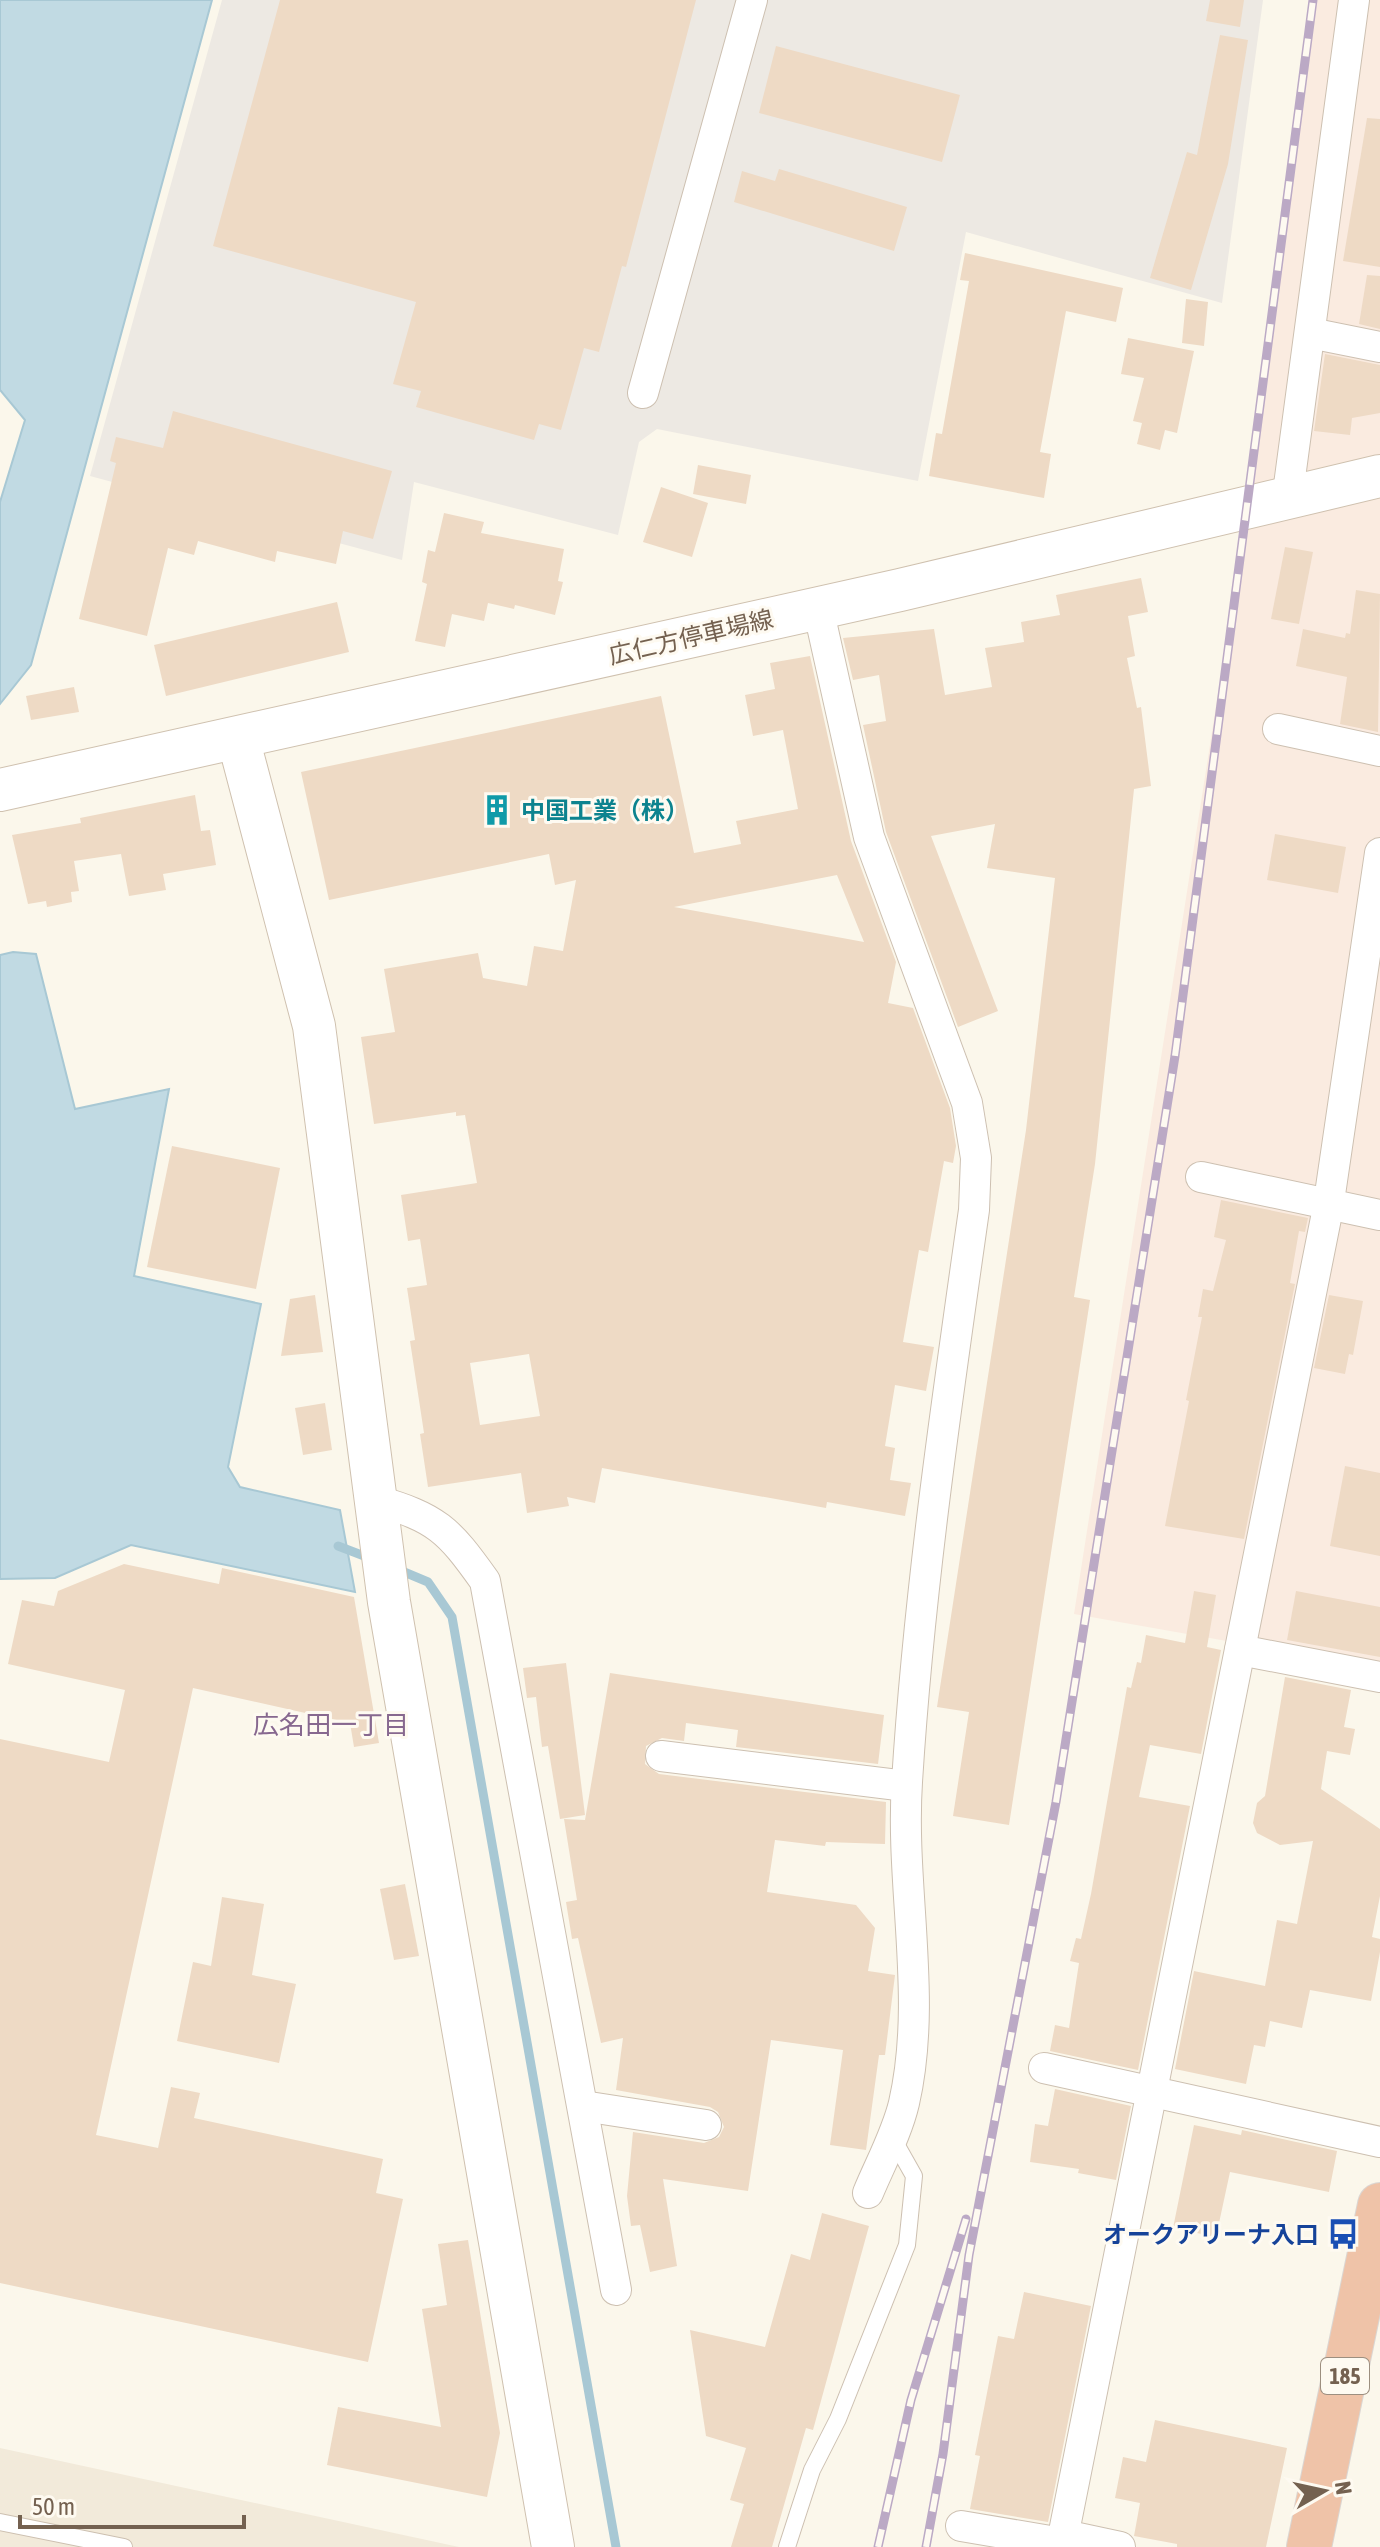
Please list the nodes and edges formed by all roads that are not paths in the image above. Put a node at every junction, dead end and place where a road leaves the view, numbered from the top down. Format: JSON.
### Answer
{"nodes":[{"id":1,"x":752,"y":0,"type":"edge"},
{"id":2,"x":1354,"y":0,"type":"edge"},
{"id":3,"x":1310,"y":333,"type":"junction"},
{"id":4,"x":1380,"y":347,"type":"edge"},
{"id":5,"x":643,"y":393,"type":"dead end"},
{"id":6,"x":1380,"y":476,"type":"edge"},
{"id":7,"x":1287,"y":500,"type":"junction"},
{"id":8,"x":818,"y":608,"type":"junction"},
{"id":9,"x":1278,"y":729,"type":"dead end"},
{"id":10,"x":238,"y":738,"type":"junction"},
{"id":11,"x":1380,"y":751,"type":"edge"},
{"id":12,"x":0,"y":790,"type":"edge"},
{"id":13,"x":1380,"y":853,"type":"edge"},
{"id":14,"x":1201,"y":1177,"type":"dead end"},
{"id":15,"x":1328,"y":1204,"type":"junction"},
{"id":16,"x":1380,"y":1215,"type":"edge"},
{"id":17,"x":376,"y":1511,"type":"junction"},
{"id":18,"x":1240,"y":1650,"type":"junction"},
{"id":19,"x":1380,"y":1677,"type":"edge"},
{"id":20,"x":661,"y":1756,"type":"dead end"},
{"id":21,"x":906,"y":1786,"type":"junction"},
{"id":22,"x":1044,"y":2068,"type":"dead end"},
{"id":23,"x":1152,"y":2090,"type":"junction"},
{"id":24,"x":583,"y":2106,"type":"junction"},
{"id":25,"x":706,"y":2125,"type":"dead end"},
{"id":26,"x":891,"y":2135,"type":"junction"},
{"id":27,"x":1380,"y":2142,"type":"edge"},
{"id":28,"x":868,"y":2193,"type":"dead end"},
{"id":29,"x":1380,"y":2205,"type":"edge"},
{"id":30,"x":616,"y":2290,"type":"dead end"},
{"id":31,"x":0,"y":2522,"type":"edge"},
{"id":32,"x":961,"y":2526,"type":"dead end"},
{"id":33,"x":1062,"y":2542,"type":"edge"},
{"id":34,"x":124,"y":2547,"type":"edge"},
{"id":35,"x":553,"y":2547,"type":"edge"},
{"id":36,"x":787,"y":2547,"type":"edge"},
{"id":37,"x":1120,"y":2547,"type":"edge"},
{"id":38,"x":1309,"y":2547,"type":"edge"}],
"edges":[{"from":1,"to":5,"type":"street"},
{"from":2,"to":3,"type":"street"},
{"from":3,"to":4,"type":"street"},
{"from":3,"to":7,"type":"street"},
{"from":6,"to":7,"type":"street","name":"広仁方停車場線"},
{"from":7,"to":8,"type":"street","name":"広仁方停車場線"},
{"from":8,"to":10,"type":"street","name":"広仁方停車場線"},
{"from":8,"to":21,"type":"street"},
{"from":9,"to":11,"type":"street"},
{"from":10,"to":12,"type":"street","name":"広仁方停車場線"},
{"from":10,"to":17,"type":"street"},
{"from":13,"to":15,"type":"street"},
{"from":14,"to":15,"type":"street"},
{"from":15,"to":16,"type":"street"},
{"from":15,"to":18,"type":"street"},
{"from":17,"to":24,"type":"street"},
{"from":17,"to":35,"type":"street"},
{"from":18,"to":19,"type":"street"},
{"from":18,"to":23,"type":"street"},
{"from":20,"to":21,"type":"street"},
{"from":21,"to":26,"type":"street"},
{"from":22,"to":23,"type":"street"},
{"from":23,"to":27,"type":"street"},
{"from":23,"to":33,"type":"street"},
{"from":24,"to":25,"type":"street"},
{"from":24,"to":30,"type":"street"},
{"from":26,"to":28,"type":"street"},
{"from":26,"to":36,"type":"lane"},
{"from":29,"to":38,"type":"highway","number":"185"},
{"from":31,"to":34,"type":"lane"},
{"from":32,"to":33,"type":"street"},
{"from":33,"to":37,"type":"street"}]}
